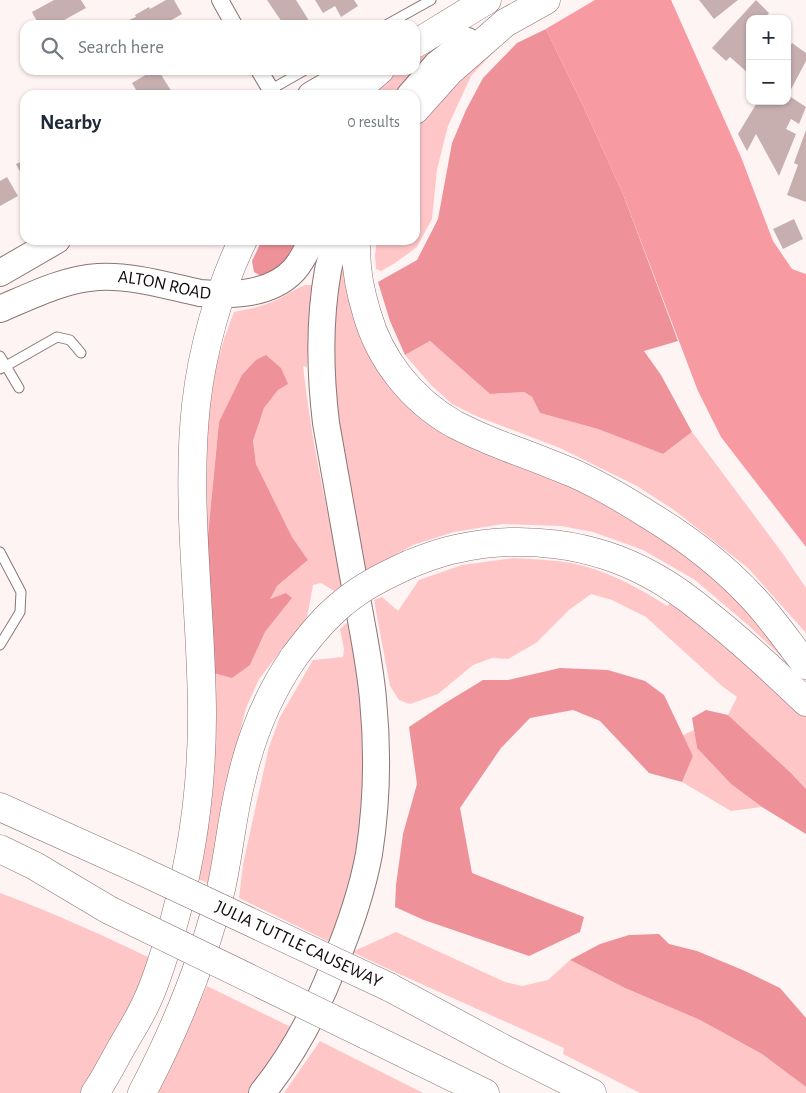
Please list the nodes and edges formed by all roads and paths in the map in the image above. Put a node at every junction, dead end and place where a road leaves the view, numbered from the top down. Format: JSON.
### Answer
{"nodes":[{"id":1,"x":220,"y":0,"type":"edge"},
{"id":2,"x":431,"y":0,"type":"edge"},
{"id":3,"x":487,"y":0,"type":"edge"},
{"id":4,"x":546,"y":0,"type":"edge"},
{"id":5,"x":231,"y":20,"type":"edge"},
{"id":6,"x":395,"y":20,"type":"edge"},
{"id":7,"x":505,"y":23,"type":"junction"},
{"id":8,"x":420,"y":39,"type":"edge"},
{"id":9,"x":262,"y":75,"type":"edge"},
{"id":10,"x":298,"y":75,"type":"edge"},
{"id":11,"x":345,"y":75,"type":"edge"},
{"id":12,"x":374,"y":75,"type":"edge"},
{"id":13,"x":271,"y":90,"type":"edge"},
{"id":14,"x":275,"y":90,"type":"edge"},
{"id":15,"x":320,"y":90,"type":"edge"},
{"id":16,"x":357,"y":90,"type":"edge"},
{"id":17,"x":414,"y":90,"type":"edge"},
{"id":18,"x":420,"y":104,"type":"edge"},
{"id":19,"x":49,"y":245,"type":"edge"},
{"id":20,"x":241,"y":245,"type":"edge"},
{"id":21,"x":309,"y":245,"type":"edge"},
{"id":22,"x":336,"y":245,"type":"edge"},
{"id":23,"x":356,"y":245,"type":"edge"},
{"id":24,"x":0,"y":273,"type":"edge"},
{"id":25,"x":221,"y":294,"type":"junction"},
{"id":26,"x":0,"y":309,"type":"edge"},
{"id":27,"x":81,"y":353,"type":"dead end"},
{"id":28,"x":0,"y":356,"type":"edge"},
{"id":29,"x":3,"y":367,"type":"edge"},
{"id":30,"x":19,"y":388,"type":"dead end"},
{"id":31,"x":0,"y":552,"type":"edge"},
{"id":32,"x":0,"y":645,"type":"edge"},
{"id":33,"x":806,"y":665,"type":"edge"},
{"id":34,"x":806,"y":702,"type":"edge"},
{"id":35,"x":0,"y":807,"type":"edge"},
{"id":36,"x":0,"y":849,"type":"edge"},
{"id":37,"x":0,"y":870,"type":"edge"},
{"id":38,"x":104,"y":907,"type":"junction"},
{"id":39,"x":147,"y":1002,"type":"junction"},
{"id":40,"x":95,"y":1093,"type":"edge"},
{"id":41,"x":109,"y":1093,"type":"edge"},
{"id":42,"x":142,"y":1093,"type":"edge"},
{"id":43,"x":262,"y":1093,"type":"edge"},
{"id":44,"x":485,"y":1093,"type":"edge"},
{"id":45,"x":592,"y":1093,"type":"edge"}],
"edges":[{"from":1,"to":5,"type":"street"},
{"from":2,"to":6,"type":"lane"},
{"from":3,"to":8,"type":"highway"},
{"from":4,"to":7,"type":"highway"},
{"from":7,"to":17,"type":"main road"},
{"from":7,"to":18,"type":"highway"},
{"from":9,"to":13,"type":"street"},
{"from":10,"to":14,"type":"lane"},
{"from":11,"to":15,"type":"main road"},
{"from":12,"to":16,"type":"highway"},
{"from":19,"to":24,"type":"main road"},
{"from":20,"to":25,"type":"highway"},
{"from":21,"to":25,"type":"main road","name":"ALTON ROAD"},
{"from":22,"to":43,"type":"main road"},
{"from":23,"to":33,"type":"highway"},
{"from":25,"to":26,"type":"main road","name":"ALTON ROAD"},
{"from":25,"to":39,"type":"highway"},
{"from":27,"to":29,"type":"lane"},
{"from":28,"to":29,"type":"lane"},
{"from":29,"to":30,"type":"lane"},
{"from":31,"to":32,"type":"lane"},
{"from":34,"to":42,"type":"highway","bridge":true},
{"from":35,"to":45,"type":"highway","name":"JULIA TUTTLE CAUSEWAY","bridge":true},
{"from":36,"to":38,"type":"highway"},
{"from":37,"to":38,"type":"highway"},
{"from":38,"to":44,"type":"highway","bridge":true},
{"from":39,"to":40,"type":"highway"},
{"from":39,"to":41,"type":"main road"}]}
